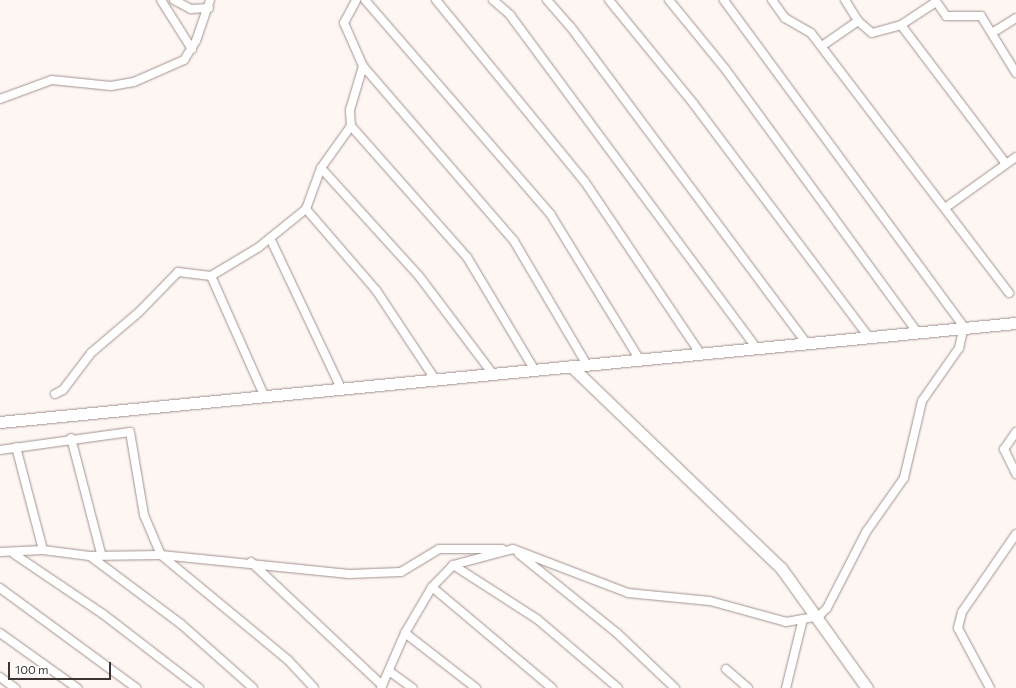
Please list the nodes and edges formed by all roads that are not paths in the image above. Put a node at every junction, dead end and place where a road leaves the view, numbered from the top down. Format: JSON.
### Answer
{"nodes":[{"id":1,"x":161,"y":0,"type":"edge"},
{"id":2,"x":174,"y":0,"type":"edge"},
{"id":3,"x":356,"y":0,"type":"edge"},
{"id":4,"x":365,"y":0,"type":"edge"},
{"id":5,"x":436,"y":0,"type":"edge"},
{"id":6,"x":493,"y":0,"type":"edge"},
{"id":7,"x":547,"y":0,"type":"edge"},
{"id":8,"x":609,"y":0,"type":"edge"},
{"id":9,"x":669,"y":0,"type":"edge"},
{"id":10,"x":724,"y":0,"type":"edge"},
{"id":11,"x":772,"y":0,"type":"edge"},
{"id":12,"x":845,"y":0,"type":"edge"},
{"id":13,"x":935,"y":1,"type":"edge"},
{"id":14,"x":210,"y":4,"type":"edge"},
{"id":15,"x":1016,"y":18,"type":"edge"},
{"id":16,"x":858,"y":21,"type":"junction"},
{"id":17,"x":901,"y":25,"type":"junction"},
{"id":18,"x":992,"y":33,"type":"junction"},
{"id":19,"x":822,"y":46,"type":"junction"},
{"id":20,"x":192,"y":49,"type":"junction"},
{"id":21,"x":363,"y":66,"type":"junction"},
{"id":22,"x":1016,"y":73,"type":"edge"},
{"id":23,"x":0,"y":99,"type":"edge"},
{"id":24,"x":351,"y":126,"type":"junction"},
{"id":25,"x":1016,"y":157,"type":"edge"},
{"id":26,"x":1006,"y":164,"type":"junction"},
{"id":27,"x":321,"y":168,"type":"junction"},
{"id":28,"x":945,"y":208,"type":"junction"},
{"id":29,"x":306,"y":209,"type":"junction"},
{"id":30,"x":270,"y":238,"type":"junction"},
{"id":31,"x":211,"y":276,"type":"junction"},
{"id":32,"x":1009,"y":292,"type":"dead end"},
{"id":33,"x":1016,"y":323,"type":"edge"},
{"id":34,"x":964,"y":327,"type":"junction"},
{"id":35,"x":916,"y":332,"type":"junction"},
{"id":36,"x":868,"y":336,"type":"junction"},
{"id":37,"x":806,"y":343,"type":"junction"},
{"id":38,"x":756,"y":347,"type":"junction"},
{"id":39,"x":700,"y":353,"type":"junction"},
{"id":40,"x":640,"y":360,"type":"junction"},
{"id":41,"x":587,"y":365,"type":"junction"},
{"id":42,"x":571,"y":366,"type":"junction"},
{"id":43,"x":534,"y":369,"type":"junction"},
{"id":44,"x":492,"y":373,"type":"junction"},
{"id":45,"x":435,"y":379,"type":"junction"},
{"id":46,"x":341,"y":388,"type":"junction"},
{"id":47,"x":55,"y":394,"type":"dead end"},
{"id":48,"x":264,"y":395,"type":"junction"},
{"id":49,"x":0,"y":422,"type":"edge"},
{"id":50,"x":1016,"y":432,"type":"edge"},
{"id":51,"x":71,"y":438,"type":"junction"},
{"id":52,"x":16,"y":448,"type":"junction"},
{"id":53,"x":0,"y":450,"type":"edge"},
{"id":54,"x":1016,"y":474,"type":"edge"},
{"id":55,"x":1016,"y":534,"type":"edge"},
{"id":56,"x":512,"y":549,"type":"junction"},
{"id":57,"x":43,"y":550,"type":"junction"},
{"id":58,"x":0,"y":552,"type":"edge"},
{"id":59,"x":101,"y":553,"type":"junction"},
{"id":60,"x":14,"y":554,"type":"junction"},
{"id":61,"x":161,"y":555,"type":"junction"},
{"id":62,"x":90,"y":556,"type":"junction"},
{"id":63,"x":251,"y":562,"type":"junction"},
{"id":64,"x":453,"y":565,"type":"junction"},
{"id":65,"x":432,"y":586,"type":"junction"},
{"id":66,"x":0,"y":588,"type":"edge"},
{"id":67,"x":819,"y":616,"type":"junction"},
{"id":68,"x":803,"y":619,"type":"junction"},
{"id":69,"x":0,"y":633,"type":"edge"},
{"id":70,"x":404,"y":633,"type":"junction"},
{"id":71,"x":726,"y":669,"type":"dead end"},
{"id":72,"x":389,"y":671,"type":"junction"},
{"id":73,"x":0,"y":677,"type":"edge"},
{"id":74,"x":381,"y":686,"type":"edge"},
{"id":75,"x":15,"y":688,"type":"edge"},
{"id":76,"x":77,"y":688,"type":"edge"},
{"id":77,"x":136,"y":688,"type":"edge"},
{"id":78,"x":200,"y":688,"type":"edge"},
{"id":79,"x":253,"y":688,"type":"edge"},
{"id":80,"x":314,"y":688,"type":"edge"},
{"id":81,"x":412,"y":688,"type":"edge"},
{"id":82,"x":476,"y":688,"type":"edge"},
{"id":83,"x":552,"y":688,"type":"edge"},
{"id":84,"x":618,"y":688,"type":"edge"},
{"id":85,"x":675,"y":688,"type":"edge"},
{"id":86,"x":748,"y":688,"type":"edge"},
{"id":87,"x":786,"y":688,"type":"edge"},
{"id":88,"x":867,"y":688,"type":"edge"},
{"id":89,"x":990,"y":688,"type":"edge"}],
"edges":[{"from":1,"to":20,"type":"street"},
{"from":2,"to":14,"type":"street"},
{"from":3,"to":21,"type":"street"},
{"from":4,"to":40,"type":"street"},
{"from":5,"to":39,"type":"street"},
{"from":6,"to":38,"type":"street"},
{"from":7,"to":37,"type":"street"},
{"from":8,"to":36,"type":"street"},
{"from":9,"to":35,"type":"street"},
{"from":10,"to":34,"type":"street"},
{"from":11,"to":19,"type":"street"},
{"from":12,"to":16,"type":"street"},
{"from":13,"to":17,"type":"street"},
{"from":13,"to":18,"type":"street"},
{"from":14,"to":20,"type":"street"},
{"from":15,"to":18,"type":"street"},
{"from":16,"to":17,"type":"street"},
{"from":16,"to":19,"type":"street"},
{"from":17,"to":26,"type":"street"},
{"from":18,"to":22,"type":"street"},
{"from":19,"to":28,"type":"street"},
{"from":20,"to":23,"type":"street"},
{"from":21,"to":24,"type":"street"},
{"from":21,"to":41,"type":"street"},
{"from":24,"to":27,"type":"street"},
{"from":24,"to":43,"type":"street"},
{"from":25,"to":26,"type":"street"},
{"from":26,"to":28,"type":"street"},
{"from":27,"to":29,"type":"street"},
{"from":27,"to":44,"type":"street"},
{"from":28,"to":32,"type":"street"},
{"from":29,"to":30,"type":"street"},
{"from":29,"to":45,"type":"street"},
{"from":30,"to":31,"type":"street"},
{"from":30,"to":46,"type":"street"},
{"from":31,"to":47,"type":"street"},
{"from":31,"to":48,"type":"street"},
{"from":33,"to":34,"type":"street"},
{"from":34,"to":35,"type":"street"},
{"from":34,"to":67,"type":"street"},
{"from":35,"to":36,"type":"street"},
{"from":36,"to":37,"type":"street"},
{"from":37,"to":38,"type":"street"},
{"from":38,"to":39,"type":"street"},
{"from":39,"to":40,"type":"street"},
{"from":40,"to":41,"type":"street"},
{"from":41,"to":42,"type":"street"},
{"from":42,"to":43,"type":"street"},
{"from":42,"to":67,"type":"street"},
{"from":43,"to":44,"type":"street"},
{"from":44,"to":45,"type":"street"},
{"from":45,"to":46,"type":"street"},
{"from":46,"to":48,"type":"street"},
{"from":48,"to":49,"type":"street"},
{"from":50,"to":54,"type":"street"},
{"from":51,"to":52,"type":"street"},
{"from":51,"to":59,"type":"street"},
{"from":51,"to":61,"type":"street"},
{"from":52,"to":53,"type":"street"},
{"from":52,"to":57,"type":"street"},
{"from":55,"to":89,"type":"street"},
{"from":56,"to":63,"type":"street"},
{"from":56,"to":64,"type":"street"},
{"from":56,"to":68,"type":"street"},
{"from":56,"to":85,"type":"street"},
{"from":57,"to":60,"type":"street"},
{"from":57,"to":62,"type":"street"},
{"from":58,"to":60,"type":"street"},
{"from":59,"to":61,"type":"street"},
{"from":59,"to":62,"type":"street"},
{"from":60,"to":78,"type":"street"},
{"from":61,"to":63,"type":"street"},
{"from":61,"to":80,"type":"street"},
{"from":62,"to":79,"type":"street"},
{"from":63,"to":74,"type":"street"},
{"from":64,"to":65,"type":"street"},
{"from":64,"to":84,"type":"street"},
{"from":65,"to":70,"type":"street"},
{"from":65,"to":83,"type":"street"},
{"from":66,"to":77,"type":"street"},
{"from":67,"to":68,"type":"street"},
{"from":67,"to":88,"type":"street"},
{"from":68,"to":87,"type":"street"},
{"from":69,"to":76,"type":"street"},
{"from":70,"to":72,"type":"street"},
{"from":70,"to":82,"type":"street"},
{"from":71,"to":86,"type":"street"},
{"from":72,"to":74,"type":"street"},
{"from":72,"to":81,"type":"street"},
{"from":73,"to":75,"type":"street"}]}
